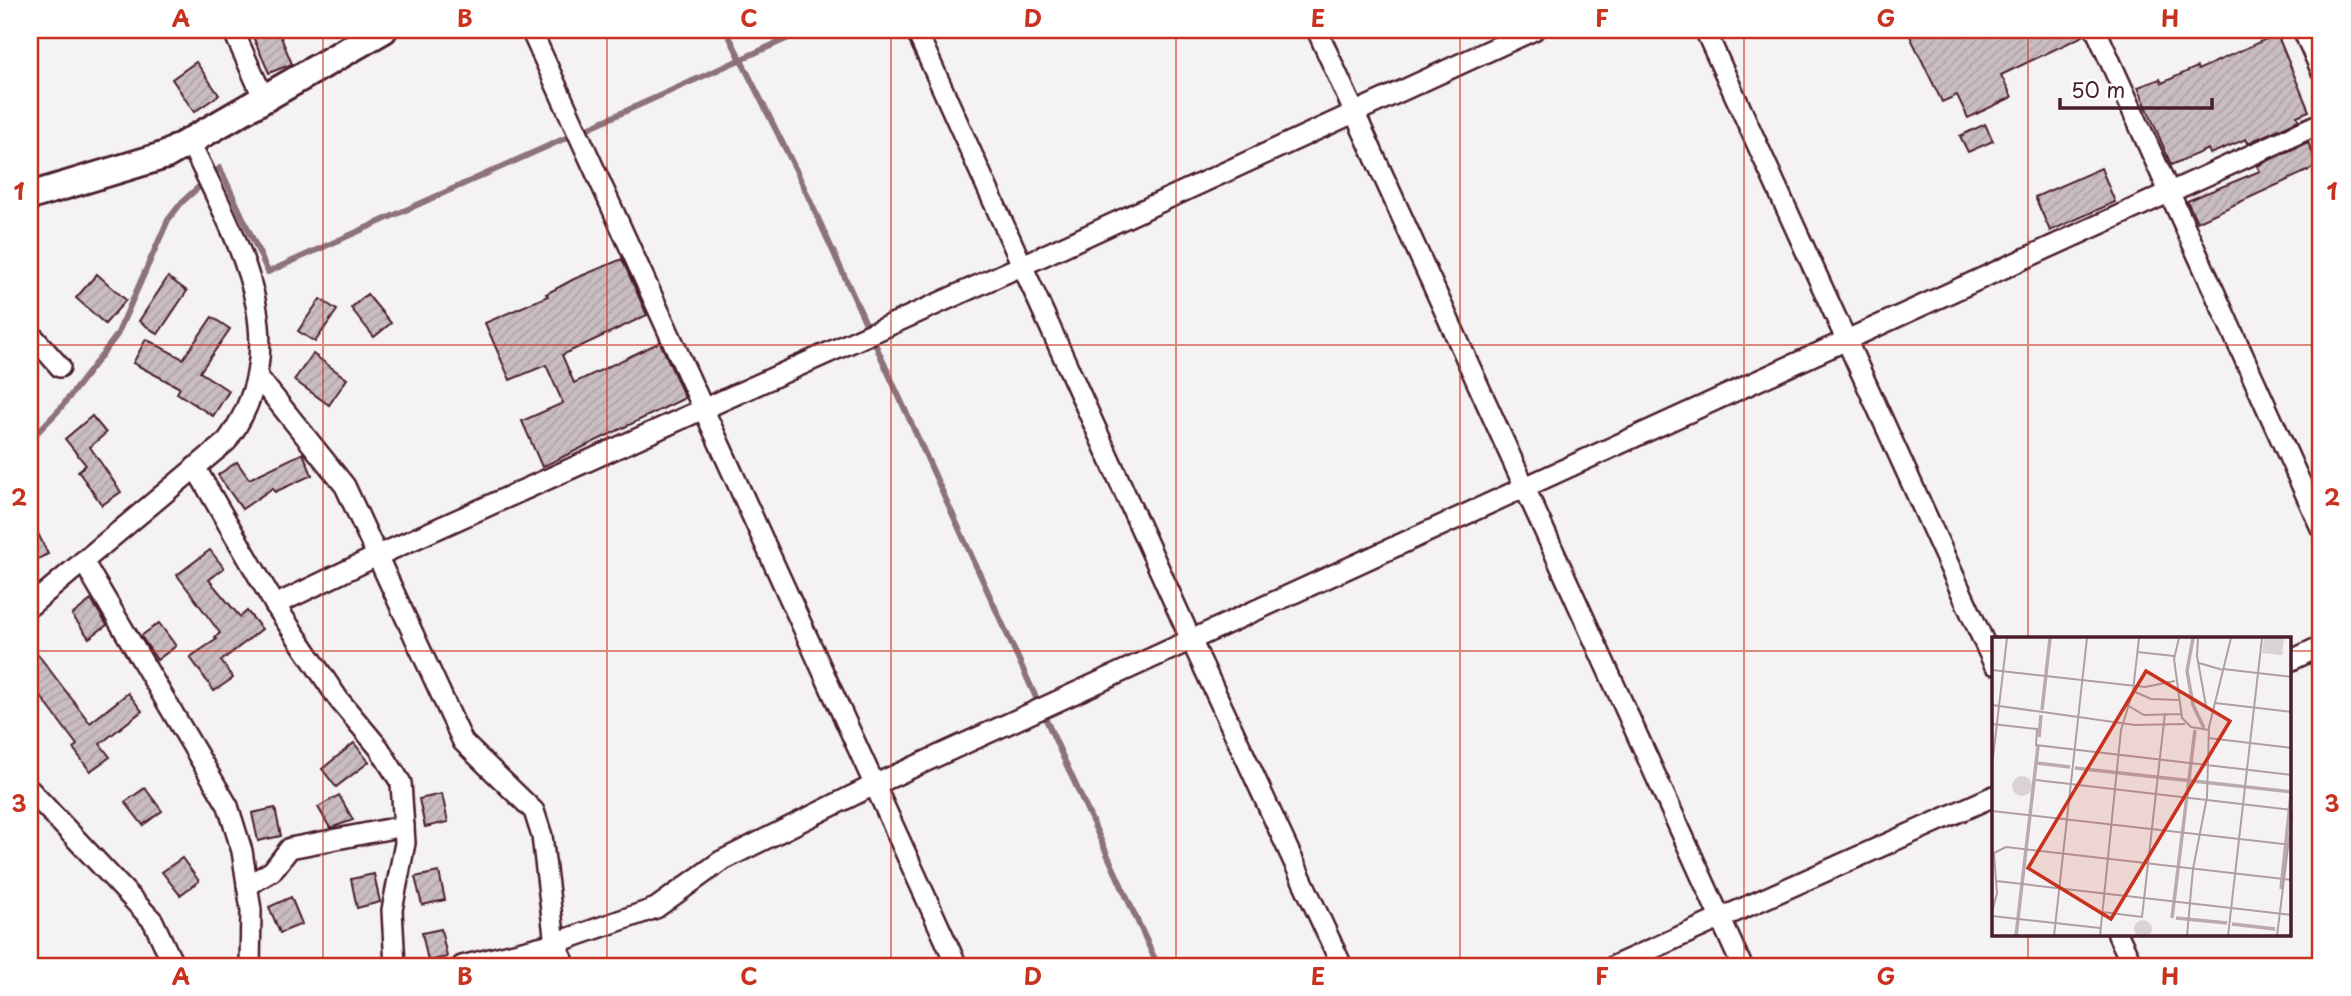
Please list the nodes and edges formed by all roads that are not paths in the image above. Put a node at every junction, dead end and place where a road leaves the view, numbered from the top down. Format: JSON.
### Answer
{"nodes":[{"id":1,"x":233,"y":30,"type":"edge"},
{"id":2,"x":383,"y":30,"type":"edge"},
{"id":3,"x":531,"y":30,"type":"edge"},
{"id":4,"x":916,"y":30,"type":"edge"},
{"id":5,"x":1317,"y":30,"type":"edge"},
{"id":6,"x":1534,"y":30,"type":"edge"},
{"id":7,"x":1705,"y":30,"type":"edge"},
{"id":8,"x":2096,"y":30,"type":"edge"},
{"id":9,"x":2303,"y":30,"type":"edge"},
{"id":10,"x":2321,"y":70,"type":"edge"},
{"id":11,"x":264,"y":99,"type":"junction"},
{"id":12,"x":1354,"y":112,"type":"junction"},
{"id":13,"x":2321,"y":123,"type":"edge"},
{"id":14,"x":190,"y":142,"type":"junction"},
{"id":15,"x":2170,"y":192,"type":"junction"},
{"id":16,"x":30,"y":196,"type":"edge"},
{"id":17,"x":1021,"y":266,"type":"junction"},
{"id":18,"x":30,"y":333,"type":"edge"},
{"id":19,"x":1847,"y":341,"type":"junction"},
{"id":20,"x":60,"y":367,"type":"dead end"},
{"id":21,"x":258,"y":377,"type":"junction"},
{"id":22,"x":703,"y":408,"type":"junction"},
{"id":23,"x":195,"y":467,"type":"junction"},
{"id":24,"x":1524,"y":488,"type":"junction"},
{"id":25,"x":2321,"y":528,"type":"edge"},
{"id":26,"x":379,"y":555,"type":"junction"},
{"id":27,"x":83,"y":561,"type":"junction"},
{"id":28,"x":30,"y":606,"type":"edge"},
{"id":29,"x":275,"y":606,"type":"junction"},
{"id":30,"x":1192,"y":642,"type":"junction"},
{"id":31,"x":2321,"y":646,"type":"edge"},
{"id":32,"x":1992,"y":660,"type":"edge"},
{"id":33,"x":2292,"y":660,"type":"edge"},
{"id":34,"x":874,"y":785,"type":"junction"},
{"id":35,"x":30,"y":790,"type":"edge"},
{"id":36,"x":1992,"y":797,"type":"edge"},
{"id":37,"x":404,"y":826,"type":"junction"},
{"id":38,"x":247,"y":886,"type":"junction"},
{"id":39,"x":1719,"y":917,"type":"junction"},
{"id":40,"x":2118,"y":936,"type":"edge"},
{"id":41,"x":555,"y":943,"type":"junction"},
{"id":42,"x":174,"y":966,"type":"edge"},
{"id":43,"x":250,"y":966,"type":"edge"},
{"id":44,"x":395,"y":966,"type":"edge"},
{"id":45,"x":462,"y":966,"type":"edge"},
{"id":46,"x":566,"y":966,"type":"edge"},
{"id":47,"x":957,"y":966,"type":"edge"},
{"id":48,"x":1342,"y":966,"type":"edge"},
{"id":49,"x":1614,"y":966,"type":"edge"},
{"id":50,"x":1742,"y":966,"type":"edge"},
{"id":51,"x":2133,"y":966,"type":"edge"}],
"edges":[{"from":1,"to":11,"type":"street"},
{"from":2,"to":11,"type":"street"},
{"from":3,"to":22,"type":"street"},
{"from":4,"to":17,"type":"street"},
{"from":5,"to":12,"type":"street"},
{"from":6,"to":12,"type":"street"},
{"from":7,"to":19,"type":"street"},
{"from":8,"to":15,"type":"street"},
{"from":9,"to":10,"type":"street"},
{"from":11,"to":14,"type":"street"},
{"from":12,"to":17,"type":"street"},
{"from":12,"to":24,"type":"street"},
{"from":13,"to":15,"type":"street"},
{"from":14,"to":16,"type":"street"},
{"from":14,"to":21,"type":"street"},
{"from":15,"to":19,"type":"street"},
{"from":15,"to":25,"type":"street"},
{"from":17,"to":22,"type":"street"},
{"from":17,"to":30,"type":"street"},
{"from":18,"to":20,"type":"street"},
{"from":19,"to":24,"type":"street"},
{"from":19,"to":32,"type":"street"},
{"from":21,"to":23,"type":"street"},
{"from":21,"to":26,"type":"street"},
{"from":22,"to":26,"type":"street"},
{"from":22,"to":34,"type":"street"},
{"from":23,"to":27,"type":"street"},
{"from":23,"to":29,"type":"street"},
{"from":24,"to":30,"type":"street"},
{"from":24,"to":39,"type":"street"},
{"from":26,"to":29,"type":"street"},
{"from":26,"to":41,"type":"street"},
{"from":27,"to":28,"type":"street"},
{"from":27,"to":38,"type":"street"},
{"from":29,"to":37,"type":"street"},
{"from":30,"to":34,"type":"street"},
{"from":30,"to":48,"type":"street"},
{"from":31,"to":33,"type":"street"},
{"from":34,"to":41,"type":"street"},
{"from":34,"to":47,"type":"street"},
{"from":35,"to":42,"type":"street"},
{"from":36,"to":39,"type":"street"},
{"from":37,"to":38,"type":"street"},
{"from":37,"to":44,"type":"street"},
{"from":38,"to":43,"type":"street"},
{"from":39,"to":49,"type":"street"},
{"from":39,"to":50,"type":"street"},
{"from":40,"to":51,"type":"street"},
{"from":41,"to":45,"type":"street"},
{"from":41,"to":46,"type":"street"}]}
